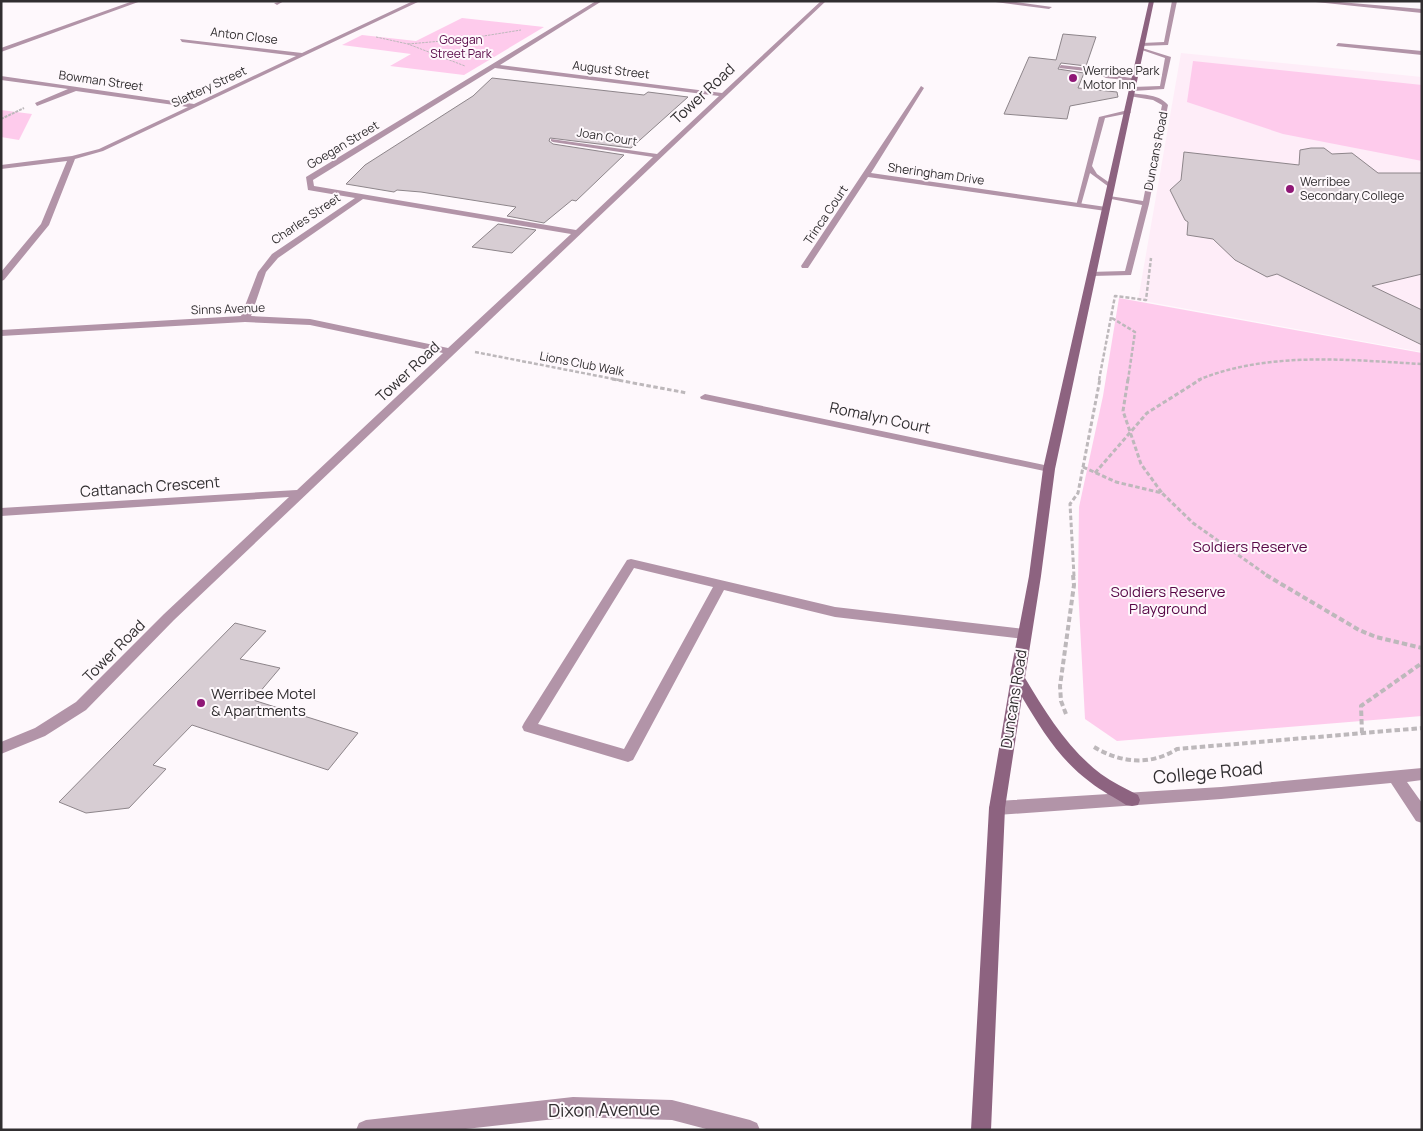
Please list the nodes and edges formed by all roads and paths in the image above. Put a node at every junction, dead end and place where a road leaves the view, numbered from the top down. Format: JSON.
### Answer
{"nodes":[{"id":1,"x":139,"y":1,"type":"edge"},
{"id":2,"x":418,"y":1,"type":"edge"},
{"id":3,"x":600,"y":1,"type":"edge"},
{"id":4,"x":824,"y":1,"type":"edge"},
{"id":5,"x":990,"y":1,"type":"edge"},
{"id":6,"x":1152,"y":1,"type":"edge"},
{"id":7,"x":1175,"y":1,"type":"edge"},
{"id":8,"x":1308,"y":1,"type":"edge"},
{"id":9,"x":1049,"y":7,"type":"dead end"},
{"id":10,"x":1422,"y":11,"type":"edge"},
{"id":11,"x":556,"y":29,"type":"junction"},
{"id":12,"x":356,"y":30,"type":"junction"},
{"id":13,"x":182,"y":40,"type":"dead end"},
{"id":14,"x":408,"y":44,"type":"junction"},
{"id":15,"x":1338,"y":46,"type":"dead end"},
{"id":16,"x":1142,"y":47,"type":"junction"},
{"id":17,"x":1,"y":50,"type":"edge"},
{"id":18,"x":1422,"y":53,"type":"edge"},
{"id":19,"x":302,"y":55,"type":"junction"},
{"id":20,"x":1097,"y":62,"type":"dead end"},
{"id":21,"x":495,"y":66,"type":"junction"},
{"id":22,"x":1061,"y":67,"type":"dead end"},
{"id":23,"x":1096,"y":71,"type":"junction"},
{"id":24,"x":481,"y":75,"type":"junction"},
{"id":25,"x":1,"y":78,"type":"edge"},
{"id":26,"x":74,"y":88,"type":"junction"},
{"id":27,"x":922,"y":88,"type":"dead end"},
{"id":28,"x":1133,"y":88,"type":"junction"},
{"id":29,"x":724,"y":95,"type":"junction"},
{"id":30,"x":37,"y":104,"type":"joint"},
{"id":31,"x":197,"y":106,"type":"junction"},
{"id":32,"x":1128,"y":112,"type":"junction"},
{"id":33,"x":1,"y":119,"type":"edge"},
{"id":34,"x":553,"y":140,"type":"dead end"},
{"id":35,"x":658,"y":156,"type":"junction"},
{"id":36,"x":72,"y":158,"type":"junction"},
{"id":37,"x":1088,"y":166,"type":"junction"},
{"id":38,"x":1,"y":167,"type":"edge"},
{"id":39,"x":866,"y":176,"type":"junction"},
{"id":40,"x":1111,"y":186,"type":"junction"},
{"id":41,"x":361,"y":197,"type":"junction"},
{"id":42,"x":1109,"y":198,"type":"junction"},
{"id":43,"x":1146,"y":204,"type":"junction"},
{"id":44,"x":1078,"y":205,"type":"junction"},
{"id":45,"x":1106,"y":209,"type":"junction"},
{"id":46,"x":576,"y":232,"type":"junction"},
{"id":47,"x":805,"y":266,"type":"dead end"},
{"id":48,"x":1092,"y":274,"type":"junction"},
{"id":49,"x":1,"y":278,"type":"edge"},
{"id":50,"x":1115,"y":296,"type":"dead end"},
{"id":51,"x":1112,"y":318,"type":"junction"},
{"id":52,"x":245,"y":319,"type":"junction"},
{"id":53,"x":1,"y":333,"type":"edge"},
{"id":54,"x":454,"y":350,"type":"junction"},
{"id":55,"x":1422,"y":364,"type":"edge"},
{"id":56,"x":705,"y":396,"type":"joint"},
{"id":57,"x":1130,"y":431,"type":"junction"},
{"id":58,"x":1083,"y":467,"type":"junction"},
{"id":59,"x":1049,"y":469,"type":"junction"},
{"id":60,"x":1095,"y":472,"type":"junction"},
{"id":61,"x":300,"y":493,"type":"junction"},
{"id":62,"x":1162,"y":493,"type":"junction"},
{"id":63,"x":1,"y":512,"type":"edge"},
{"id":64,"x":720,"y":585,"type":"junction"},
{"id":65,"x":1024,"y":634,"type":"junction"},
{"id":66,"x":1422,"y":648,"type":"edge"},
{"id":67,"x":1422,"y":663,"type":"edge"},
{"id":68,"x":1017,"y":676,"type":"junction"},
{"id":69,"x":1067,"y":717,"type":"dead end"},
{"id":70,"x":1422,"y":728,"type":"edge"},
{"id":71,"x":1362,"y":733,"type":"junction"},
{"id":72,"x":1090,"y":743,"type":"dead end"},
{"id":73,"x":1,"y":748,"type":"edge"},
{"id":74,"x":1422,"y":774,"type":"edge"},
{"id":75,"x":1394,"y":776,"type":"junction"},
{"id":76,"x":1132,"y":800,"type":"junction"},
{"id":77,"x":997,"y":808,"type":"junction"},
{"id":78,"x":1422,"y":816,"type":"edge"},
{"id":79,"x":366,"y":1130,"type":"edge"},
{"id":80,"x":750,"y":1130,"type":"edge"},
{"id":81,"x":981,"y":1130,"type":"edge"}],
"edges":[{"from":1,"to":17,"type":"street"},
{"from":2,"to":12,"type":"street","name":"Slattery Street"},
{"from":3,"to":11,"type":"street","name":"Goegan Street"},
{"from":4,"to":29,"type":"street","name":"Tower Road"},
{"from":5,"to":9,"type":"street"},
{"from":6,"to":16,"type":"main road","name":"Duncans Road"},
{"from":7,"to":16,"type":"street"},
{"from":8,"to":10,"type":"street"},
{"from":11,"to":14,"type":"path"},
{"from":11,"to":21,"type":"street","name":"Goegan Street"},
{"from":12,"to":14,"type":"path"},
{"from":12,"to":19,"type":"street","name":"Slattery Street"},
{"from":13,"to":19,"type":"street","name":"Anton Close"},
{"from":14,"to":24,"type":"path"},
{"from":15,"to":18,"type":"street"},
{"from":16,"to":28,"type":"main road","name":"Duncans Road"},
{"from":16,"to":28,"type":"lane","name":"Duncans Road"},
{"from":19,"to":31,"type":"street","name":"Slattery Street"},
{"from":20,"to":23,"type":"lane"},
{"from":21,"to":24,"type":"street","name":"Goegan Street"},
{"from":21,"to":29,"type":"street","name":"August Street"},
{"from":22,"to":23,"type":"lane"},
{"from":23,"to":28,"type":"lane"},
{"from":24,"to":41,"type":"street","name":"Goegan Street"},
{"from":25,"to":26,"type":"street","name":"Bowman Street"},
{"from":26,"to":30,"type":"street"},
{"from":26,"to":31,"type":"street","name":"Bowman Street"},
{"from":27,"to":39,"type":"street","name":"Sheringham Drive"},
{"from":28,"to":32,"type":"main road","name":"Duncans Road"},
{"from":28,"to":43,"type":"lane","name":"Duncans Road"},
{"from":29,"to":35,"type":"street","name":"Tower Road"},
{"from":30,"to":33,"type":"path"},
{"from":31,"to":36,"type":"street","name":"Slattery Street"},
{"from":32,"to":37,"type":"lane"},
{"from":32,"to":40,"type":"main road","name":"Duncans Road"},
{"from":34,"to":35,"type":"street","name":"Joan Court"},
{"from":35,"to":46,"type":"street","name":"Tower Road"},
{"from":36,"to":38,"type":"street","name":"Slattery Street"},
{"from":36,"to":49,"type":"street"},
{"from":37,"to":40,"type":"lane"},
{"from":37,"to":44,"type":"lane"},
{"from":39,"to":44,"type":"street","name":"Sheringham Drive"},
{"from":39,"to":47,"type":"street","name":"Trinca Court"},
{"from":40,"to":42,"type":"main road","name":"Duncans Road"},
{"from":41,"to":46,"type":"street","name":"Goegan Street"},
{"from":41,"to":52,"type":"street","name":"Charles Street"},
{"from":42,"to":43,"type":"lane","name":"Duncans Road"},
{"from":42,"to":45,"type":"main road","name":"Duncans Road"},
{"from":43,"to":48,"type":"lane","name":"Duncans Road"},
{"from":44,"to":45,"type":"street","name":"Sheringham Drive"},
{"from":45,"to":48,"type":"main road","name":"Duncans Road"},
{"from":46,"to":54,"type":"street","name":"Tower Road"},
{"from":48,"to":59,"type":"main road","name":"Duncans Road"},
{"from":50,"to":51,"type":"path"},
{"from":51,"to":57,"type":"path"},
{"from":51,"to":58,"type":"path"},
{"from":52,"to":53,"type":"street","name":"Sinns Avenue"},
{"from":52,"to":54,"type":"street","name":"Sinns Avenue"},
{"from":54,"to":56,"type":"path","name":"Lions Club Walk"},
{"from":54,"to":61,"type":"street","name":"Tower Road"},
{"from":55,"to":57,"type":"path"},
{"from":56,"to":59,"type":"street","name":"Romalyn Court"},
{"from":57,"to":60,"type":"path"},
{"from":57,"to":62,"type":"path"},
{"from":58,"to":60,"type":"path"},
{"from":58,"to":69,"type":"path"},
{"from":59,"to":65,"type":"main road","name":"Duncans Road"},
{"from":60,"to":62,"type":"path"},
{"from":61,"to":63,"type":"street","name":"Cattanach Crescent"},
{"from":61,"to":73,"type":"street","name":"Tower Road"},
{"from":62,"to":66,"type":"path"},
{"from":64,"to":64,"type":"street"},
{"from":64,"to":65,"type":"street"},
{"from":65,"to":68,"type":"main road","name":"Duncans Road"},
{"from":67,"to":71,"type":"path"},
{"from":68,"to":76,"type":"main road"},
{"from":68,"to":77,"type":"main road","name":"Duncans Road"},
{"from":70,"to":71,"type":"path"},
{"from":71,"to":72,"type":"path"},
{"from":74,"to":75,"type":"street","name":"College Road"},
{"from":75,"to":76,"type":"street","name":"College Road"},
{"from":75,"to":78,"type":"street"},
{"from":76,"to":77,"type":"street","name":"College Road"},
{"from":77,"to":81,"type":"main road","name":"Duncans Road"},
{"from":79,"to":80,"type":"street","name":"Dixon Avenue"}]}
